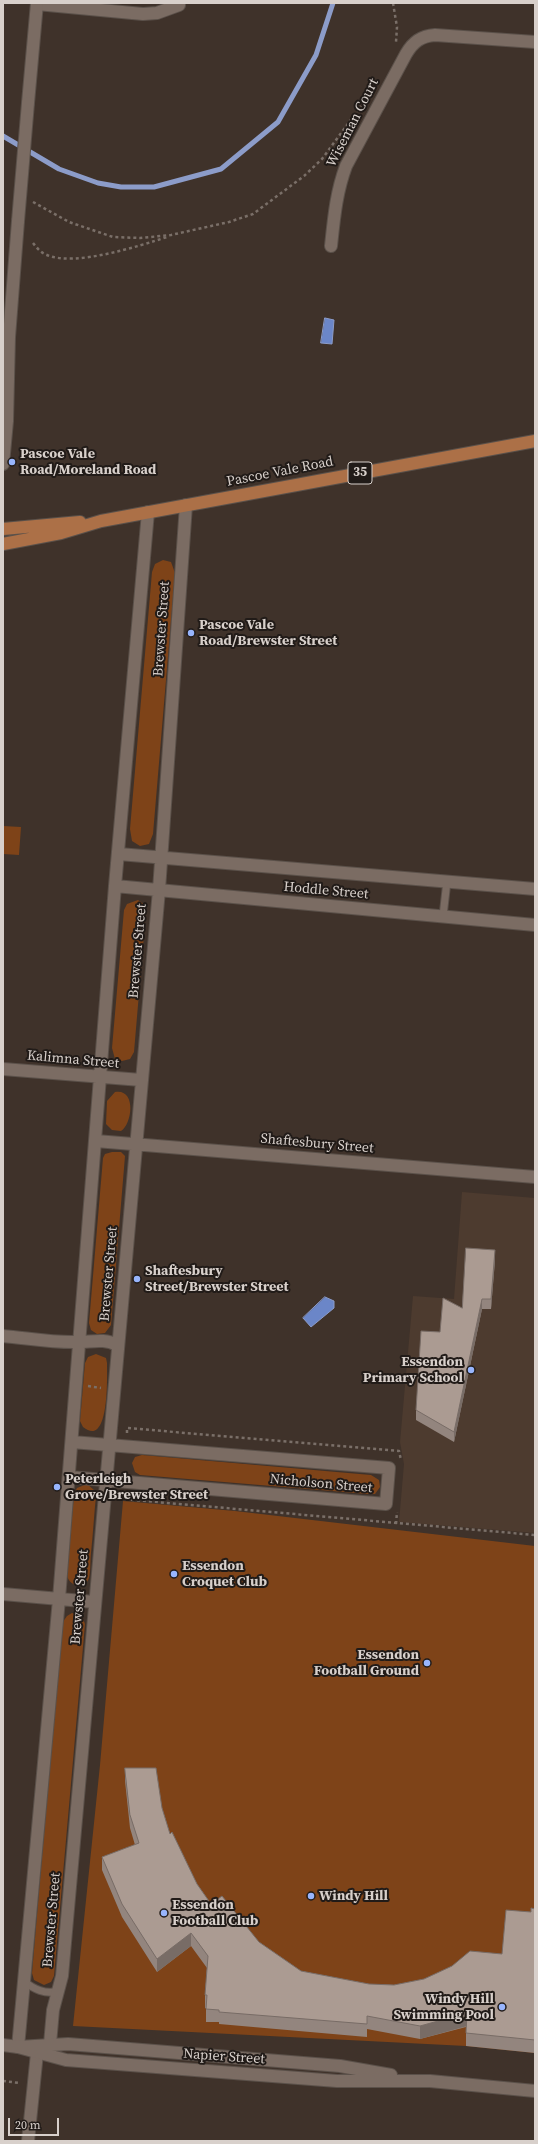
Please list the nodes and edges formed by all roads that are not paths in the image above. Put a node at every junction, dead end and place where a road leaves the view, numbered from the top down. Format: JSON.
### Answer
{"nodes":[{"id":1,"x":37,"y":4,"type":"edge"},
{"id":2,"x":179,"y":5,"type":"dead end"},
{"id":3,"x":535,"y":42,"type":"edge"},
{"id":4,"x":331,"y":246,"type":"dead end"},
{"id":5,"x":9,"y":337,"type":"junction"},
{"id":6,"x":3,"y":368,"type":"edge"},
{"id":7,"x":535,"y":441,"type":"edge"},
{"id":8,"x":3,"y":464,"type":"edge"},
{"id":9,"x":186,"y":505,"type":"junction"},
{"id":10,"x":148,"y":512,"type":"junction"},
{"id":11,"x":101,"y":521,"type":"junction"},
{"id":12,"x":3,"y":528,"type":"edge"},
{"id":13,"x":4,"y":543,"type":"edge"},
{"id":14,"x":119,"y":854,"type":"junction"},
{"id":15,"x":161,"y":858,"type":"junction"},
{"id":16,"x":447,"y":881,"type":"junction"},
{"id":17,"x":115,"y":886,"type":"junction"},
{"id":18,"x":535,"y":889,"type":"edge"},
{"id":19,"x":159,"y":890,"type":"junction"},
{"id":20,"x":443,"y":916,"type":"junction"},
{"id":21,"x":535,"y":925,"type":"edge"},
{"id":22,"x":3,"y":1069,"type":"edge"},
{"id":23,"x":101,"y":1078,"type":"junction"},
{"id":24,"x":141,"y":1080,"type":"junction"},
{"id":25,"x":96,"y":1141,"type":"junction"},
{"id":26,"x":135,"y":1144,"type":"junction"},
{"id":27,"x":535,"y":1177,"type":"edge"},
{"id":28,"x":3,"y":1336,"type":"edge"},
{"id":29,"x":79,"y":1342,"type":"junction"},
{"id":30,"x":117,"y":1345,"type":"junction"},
{"id":31,"x":72,"y":1442,"type":"junction"},
{"id":32,"x":108,"y":1444,"type":"junction"},
{"id":33,"x":69,"y":1477,"type":"junction"},
{"id":34,"x":105,"y":1480,"type":"junction"},
{"id":35,"x":3,"y":1594,"type":"edge"},
{"id":36,"x":59,"y":1599,"type":"junction"},
{"id":37,"x":94,"y":1602,"type":"junction"},
{"id":38,"x":24,"y":1981,"type":"junction"},
{"id":39,"x":58,"y":1991,"type":"junction"},
{"id":40,"x":3,"y":2045,"type":"edge"},
{"id":41,"x":18,"y":2047,"type":"junction"},
{"id":42,"x":97,"y":2047,"type":"junction"},
{"id":43,"x":37,"y":2049,"type":"junction"},
{"id":44,"x":50,"y":2050,"type":"junction"},
{"id":45,"x":96,"y":2062,"type":"junction"},
{"id":46,"x":430,"y":2081,"type":"junction"},
{"id":47,"x":535,"y":2090,"type":"edge"},
{"id":48,"x":28,"y":2141,"type":"edge"}],
"edges":[{"from":1,"to":2,"type":"street"},
{"from":1,"to":5,"type":"street","bridge":true},
{"from":3,"to":4,"type":"street","name":"Wiseman Court"},
{"from":5,"to":6,"type":"street"},
{"from":5,"to":8,"type":"street"},
{"from":7,"to":9,"type":"main road","name":"Pascoe Vale Road","number":"35"},
{"from":9,"to":10,"type":"main road","name":"Pascoe Vale Road","number":"35"},
{"from":9,"to":15,"type":"street","name":"Brewster Street"},
{"from":10,"to":11,"type":"main road","name":"Pascoe Vale Road","number":"35"},
{"from":10,"to":14,"type":"street","name":"Brewster Street"},
{"from":11,"to":12,"type":"main road","name":"Pascoe Vale Road","number":"35"},
{"from":11,"to":13,"type":"main road","name":"Pascoe Vale Road","number":"35"},
{"from":12,"to":13,"type":"street"},
{"from":14,"to":15,"type":"street","name":"Hoddle Street"},
{"from":14,"to":17,"type":"street","name":"Brewster Street"},
{"from":15,"to":16,"type":"street","name":"Hoddle Street"},
{"from":15,"to":19,"type":"street","name":"Brewster Street"},
{"from":16,"to":18,"type":"street","name":"Hoddle Street"},
{"from":16,"to":20,"type":"lane"},
{"from":17,"to":19,"type":"street","name":"Hoddle Street"},
{"from":17,"to":23,"type":"street","name":"Brewster Street"},
{"from":19,"to":20,"type":"street","name":"Hoddle Street"},
{"from":19,"to":24,"type":"street","name":"Brewster Street"},
{"from":20,"to":21,"type":"street","name":"Hoddle Street"},
{"from":22,"to":23,"type":"street","name":"Kalimna Street"},
{"from":23,"to":24,"type":"street","name":"Kalimna Street"},
{"from":23,"to":25,"type":"street","name":"Brewster Street"},
{"from":24,"to":26,"type":"street","name":"Brewster Street"},
{"from":25,"to":26,"type":"street","name":"Shaftesbury Street"},
{"from":25,"to":29,"type":"street","name":"Brewster Street"},
{"from":26,"to":27,"type":"street","name":"Shaftesbury Street"},
{"from":26,"to":30,"type":"street","name":"Brewster Street"},
{"from":28,"to":29,"type":"street"},
{"from":29,"to":30,"type":"street"},
{"from":29,"to":31,"type":"street","name":"Brewster Street"},
{"from":30,"to":32,"type":"street","name":"Brewster Street"},
{"from":31,"to":32,"type":"street","name":"Nicholson Street"},
{"from":31,"to":33,"type":"street","name":"Brewster Street"},
{"from":32,"to":34,"type":"street","name":"Brewster Street"},
{"from":32,"to":34,"type":"street","name":"Nicholson Street"},
{"from":33,"to":34,"type":"street","name":"Nicholson Street"},
{"from":33,"to":36,"type":"street","name":"Brewster Street"},
{"from":34,"to":37,"type":"street","name":"Brewster Street"},
{"from":35,"to":36,"type":"street"},
{"from":36,"to":37,"type":"street"},
{"from":36,"to":38,"type":"street","name":"Brewster Street"},
{"from":37,"to":39,"type":"street","name":"Brewster Street"},
{"from":38,"to":39,"type":"lane"},
{"from":38,"to":41,"type":"street","name":"Brewster Street"},
{"from":39,"to":44,"type":"street","name":"Brewster Street"},
{"from":40,"to":41,"type":"street","name":"Napier Street"},
{"from":41,"to":43,"type":"street","name":"Napier Street"},
{"from":42,"to":44,"type":"street","name":"Napier Street"},
{"from":42,"to":45,"type":"street"},
{"from":42,"to":46,"type":"street","name":"Napier Street"},
{"from":43,"to":44,"type":"street","name":"Napier Street"},
{"from":43,"to":48,"type":"street"},
{"from":44,"to":45,"type":"street","name":"Napier Street"},
{"from":45,"to":46,"type":"street","name":"Napier Street"},
{"from":46,"to":47,"type":"street","name":"Napier Street"}]}
